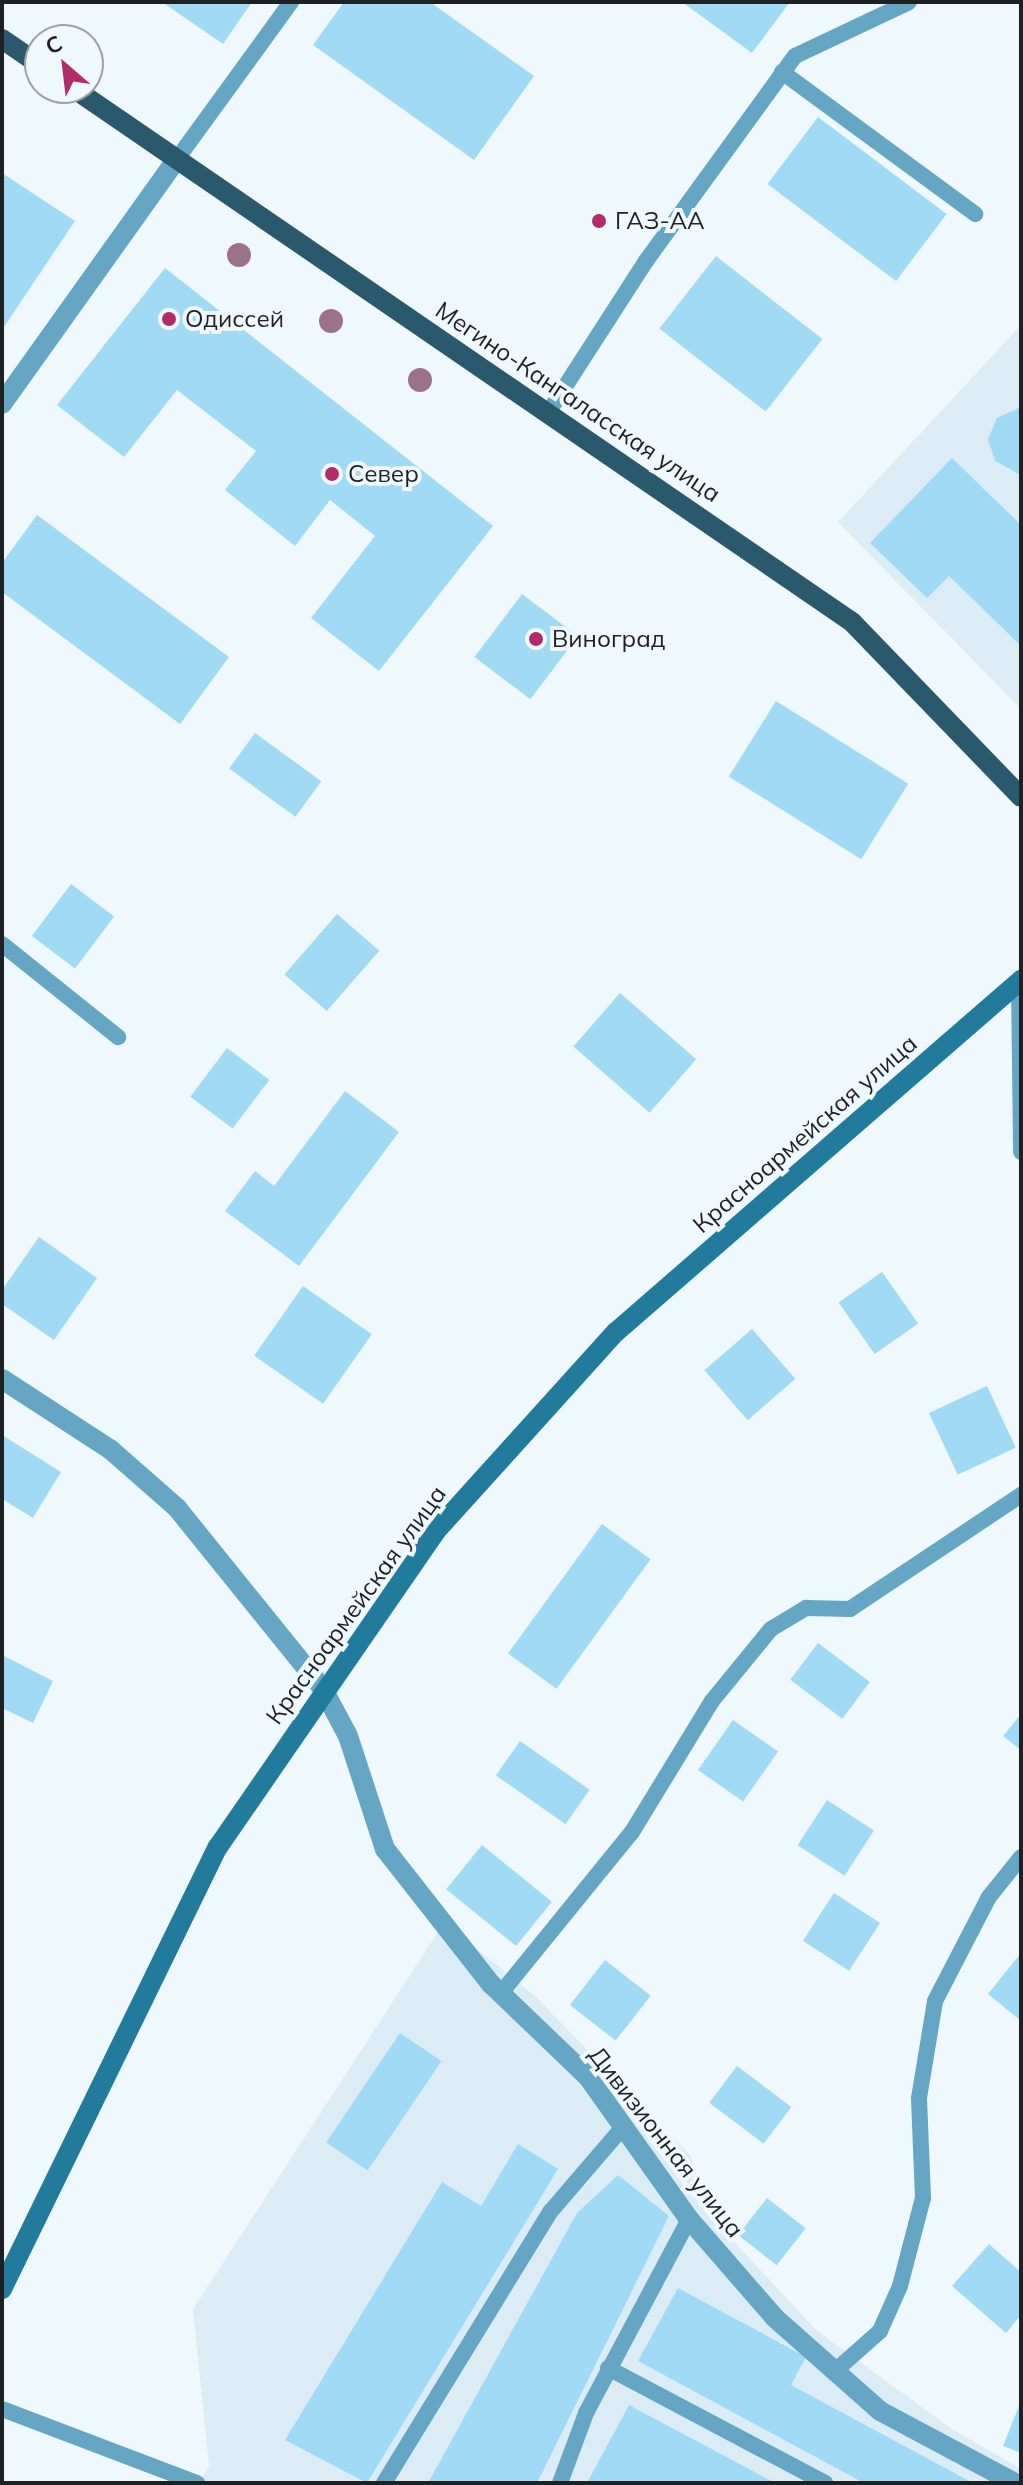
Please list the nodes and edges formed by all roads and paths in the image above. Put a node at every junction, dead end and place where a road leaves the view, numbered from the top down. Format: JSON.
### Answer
{"nodes":[{"id":1,"x":291,"y":2,"type":"edge"},
{"id":2,"x":906,"y":3,"type":"edge"},
{"id":3,"x":2,"y":39,"type":"edge"},
{"id":4,"x":24,"y":54,"type":"edge"},
{"id":5,"x":782,"y":72,"type":"junction"},
{"id":6,"x":96,"y":104,"type":"edge"},
{"id":7,"x":177,"y":159,"type":"junction"},
{"id":8,"x":975,"y":214,"type":"dead end"},
{"id":9,"x":2,"y":404,"type":"edge"},
{"id":10,"x":548,"y":413,"type":"junction"},
{"id":11,"x":1021,"y":797,"type":"edge"},
{"id":12,"x":2,"y":944,"type":"edge"},
{"id":13,"x":1020,"y":981,"type":"edge"},
{"id":14,"x":118,"y":1037,"type":"dead end"},
{"id":15,"x":1021,"y":1152,"type":"edge"},
{"id":16,"x":2,"y":1379,"type":"edge"},
{"id":17,"x":1021,"y":1495,"type":"edge"},
{"id":18,"x":323,"y":1689,"type":"junction"},
{"id":19,"x":1021,"y":1857,"type":"edge"},
{"id":20,"x":501,"y":1993,"type":"junction"},
{"id":21,"x":623,"y":2127,"type":"junction"},
{"id":22,"x":689,"y":2219,"type":"junction"},
{"id":23,"x":2,"y":2289,"type":"edge"},
{"id":24,"x":608,"y":2368,"type":"junction"},
{"id":25,"x":835,"y":2371,"type":"junction"},
{"id":26,"x":2,"y":2409,"type":"edge"},
{"id":27,"x":197,"y":2483,"type":"edge"},
{"id":28,"x":384,"y":2483,"type":"edge"},
{"id":29,"x":560,"y":2483,"type":"edge"},
{"id":30,"x":825,"y":2483,"type":"edge"},
{"id":31,"x":1015,"y":2483,"type":"edge"}],
"edges":[{"from":1,"to":7,"type":"lane"},
{"from":2,"to":5,"type":"lane"},
{"from":3,"to":4,"type":"main road"},
{"from":5,"to":8,"type":"lane"},
{"from":5,"to":10,"type":"lane"},
{"from":6,"to":7,"type":"main road","name":"Мегино-Кангаласская улица"},
{"from":7,"to":9,"type":"street"},
{"from":7,"to":10,"type":"main road","name":"Мегино-Кангаласская улица"},
{"from":10,"to":11,"type":"main road","name":"Мегино-Кангаласская улица"},
{"from":12,"to":14,"type":"lane"},
{"from":13,"to":15,"type":"lane"},
{"from":13,"to":18,"type":"street","name":"Красноармейская улица"},
{"from":16,"to":18,"type":"street","name":"Дивизионная улица"},
{"from":17,"to":20,"type":"lane"},
{"from":18,"to":20,"type":"street","name":"Дивизионная улица"},
{"from":18,"to":23,"type":"street","name":"Красноармейская улица"},
{"from":19,"to":25,"type":"lane"},
{"from":20,"to":21,"type":"street","name":"Дивизионная улица"},
{"from":21,"to":22,"type":"street","name":"Дивизионная улица"},
{"from":21,"to":28,"type":"lane"},
{"from":22,"to":24,"type":"lane"},
{"from":22,"to":25,"type":"street","name":"Дивизионная улица"},
{"from":24,"to":29,"type":"lane"},
{"from":24,"to":30,"type":"lane"},
{"from":25,"to":31,"type":"street","name":"Дивизионная улица"},
{"from":26,"to":27,"type":"lane"}]}
